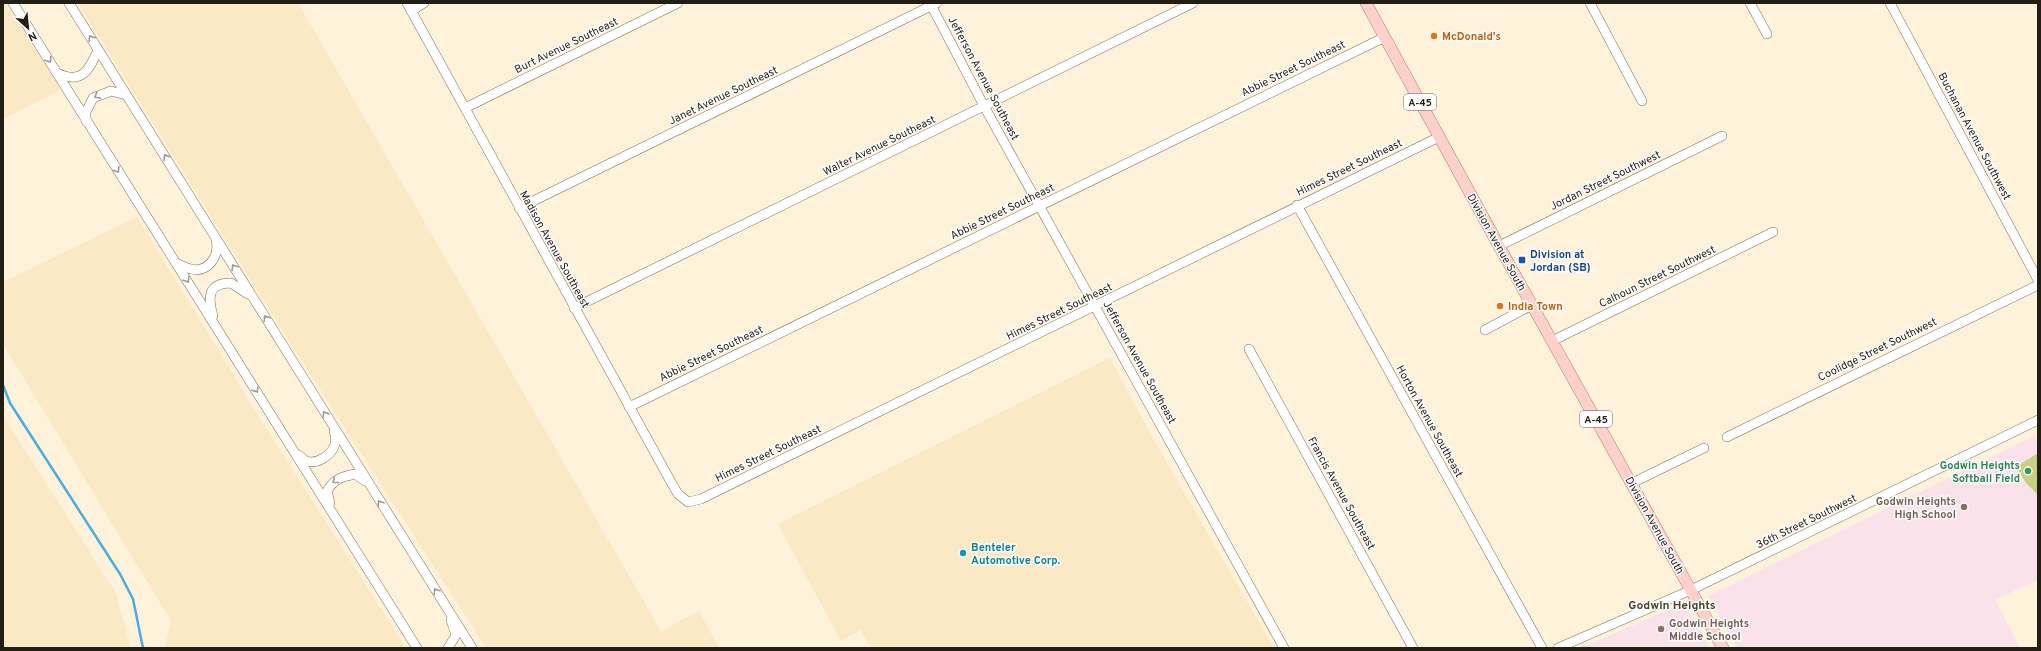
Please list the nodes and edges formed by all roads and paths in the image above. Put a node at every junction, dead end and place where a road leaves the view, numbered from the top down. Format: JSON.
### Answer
{"nodes":[{"id":1,"x":13,"y":3,"type":"edge"},
{"id":2,"x":69,"y":3,"type":"edge"},
{"id":3,"x":424,"y":3,"type":"edge"},
{"id":4,"x":678,"y":3,"type":"edge"},
{"id":5,"x":1193,"y":3,"type":"edge"},
{"id":6,"x":1366,"y":3,"type":"edge"},
{"id":7,"x":1590,"y":3,"type":"edge"},
{"id":8,"x":1750,"y":3,"type":"edge"},
{"id":9,"x":1890,"y":3,"type":"edge"},
{"id":10,"x":933,"y":4,"type":"edge"},
{"id":11,"x":409,"y":7,"type":"edge"},
{"id":12,"x":1768,"y":34,"type":"dead end"},
{"id":13,"x":1385,"y":37,"type":"junction"},
{"id":14,"x":98,"y":50,"type":"junction"},
{"id":15,"x":57,"y":74,"type":"junction"},
{"id":16,"x":126,"y":95,"type":"junction"},
{"id":17,"x":1642,"y":101,"type":"dead end"},
{"id":18,"x":984,"y":106,"type":"junction"},
{"id":19,"x":465,"y":108,"type":"junction"},
{"id":20,"x":86,"y":122,"type":"junction"},
{"id":21,"x":1722,"y":136,"type":"dead end"},
{"id":22,"x":1439,"y":137,"type":"junction"},
{"id":23,"x":1296,"y":205,"type":"junction"},
{"id":24,"x":1041,"y":206,"type":"junction"},
{"id":25,"x":519,"y":208,"type":"junction"},
{"id":26,"x":1773,"y":232,"type":"dead end"},
{"id":27,"x":215,"y":236,"type":"junction"},
{"id":28,"x":1499,"y":246,"type":"junction"},
{"id":29,"x":176,"y":262,"type":"junction"},
{"id":30,"x":2038,"y":280,"type":"edge"},
{"id":31,"x":2038,"y":285,"type":"edge"},
{"id":32,"x":255,"y":300,"type":"junction"},
{"id":33,"x":1532,"y":305,"type":"junction"},
{"id":34,"x":1095,"y":306,"type":"junction"},
{"id":35,"x":574,"y":308,"type":"junction"},
{"id":36,"x":215,"y":327,"type":"junction"},
{"id":37,"x":1485,"y":330,"type":"dead end"},
{"id":38,"x":1552,"y":341,"type":"junction"},
{"id":39,"x":1249,"y":349,"type":"dead end"},
{"id":40,"x":629,"y":406,"type":"junction"},
{"id":41,"x":2038,"y":420,"type":"edge"},
{"id":42,"x":334,"y":430,"type":"junction"},
{"id":43,"x":1727,"y":437,"type":"dead end"},
{"id":44,"x":1704,"y":448,"type":"dead end"},
{"id":45,"x":294,"y":451,"type":"junction"},
{"id":46,"x":368,"y":482,"type":"junction"},
{"id":47,"x":1632,"y":483,"type":"junction"},
{"id":48,"x":688,"y":502,"type":"joint"},
{"id":49,"x":333,"y":514,"type":"junction"},
{"id":50,"x":1691,"y":590,"type":"junction"},
{"id":51,"x":446,"y":607,"type":"junction"},
{"id":52,"x":407,"y":632,"type":"junction"},
{"id":53,"x":418,"y":648,"type":"edge"},
{"id":54,"x":423,"y":648,"type":"edge"},
{"id":55,"x":448,"y":648,"type":"edge"},
{"id":56,"x":472,"y":648,"type":"edge"},
{"id":57,"x":1284,"y":648,"type":"edge"},
{"id":58,"x":1413,"y":648,"type":"edge"},
{"id":59,"x":1542,"y":648,"type":"edge"},
{"id":60,"x":1558,"y":648,"type":"edge"},
{"id":61,"x":1723,"y":648,"type":"edge"}],
"edges":[{"from":1,"to":15,"type":"street","one_way":true},
{"from":14,"to":2,"type":"street","one_way":true},
{"from":3,"to":11,"type":"street"},
{"from":4,"to":19,"type":"street","name":"Burt Avenue Southeast"},
{"from":5,"to":18,"type":"street","name":"Walter Avenue Southeast"},
{"from":6,"to":13,"type":"main road","name":"Division Avenue South","number":"A-45"},
{"from":7,"to":17,"type":"street"},
{"from":8,"to":12,"type":"street"},
{"from":9,"to":30,"type":"street","name":"Buchanan Avenue Southwest"},
{"from":10,"to":18,"type":"street","name":"Jefferson Avenue Southeast"},
{"from":10,"to":25,"type":"street","name":"Janet Avenue Southeast"},
{"from":11,"to":19,"type":"street","name":"Madison Avenue Southeast"},
{"from":13,"to":22,"type":"main road","name":"Division Avenue South","number":"A-45"},
{"from":13,"to":24,"type":"street","name":"Abbie Street Southeast"},
{"from":14,"to":15,"type":"street"},
{"from":14,"to":16,"type":"street"},
{"from":15,"to":20,"type":"street"},
{"from":16,"to":20,"type":"street","one_way":true},
{"from":27,"to":16,"type":"street","one_way":true},
{"from":18,"to":24,"type":"street","name":"Jefferson Avenue Southeast"},
{"from":18,"to":35,"type":"street","name":"Walter Avenue Southeast"},
{"from":19,"to":25,"type":"street","name":"Madison Avenue Southeast"},
{"from":20,"to":29,"type":"street","one_way":true},
{"from":21,"to":28,"type":"street","name":"Jordan Street Southwest"},
{"from":22,"to":23,"type":"street","name":"Himes Street Southeast"},
{"from":22,"to":28,"type":"main road","name":"Division Avenue South","number":"A-45"},
{"from":23,"to":34,"type":"street","name":"Himes Street Southeast"},
{"from":23,"to":59,"type":"street","name":"Horton Avenue Southeast"},
{"from":24,"to":34,"type":"street","name":"Jefferson Avenue Southeast"},
{"from":24,"to":40,"type":"street","name":"Abbie Street Southeast"},
{"from":25,"to":35,"type":"street","name":"Madison Avenue Southeast"},
{"from":26,"to":38,"type":"street","name":"Calhoun Street Southwest"},
{"from":27,"to":29,"type":"street"},
{"from":32,"to":27,"type":"street","one_way":true},
{"from":28,"to":33,"type":"main road","name":"Division Avenue South","number":"A-45"},
{"from":29,"to":36,"type":"street","one_way":true},
{"from":31,"to":43,"type":"street","name":"Coolidge Street Southwest"},
{"from":32,"to":36,"type":"street"},
{"from":42,"to":32,"type":"street","one_way":true},
{"from":33,"to":37,"type":"street"},
{"from":33,"to":38,"type":"main road","name":"Division Avenue South","number":"A-45"},
{"from":34,"to":48,"type":"street","name":"Himes Street Southeast"},
{"from":34,"to":57,"type":"street","name":"Jefferson Avenue Southeast"},
{"from":35,"to":40,"type":"street","name":"Madison Avenue Southeast"},
{"from":36,"to":45,"type":"street","one_way":true},
{"from":38,"to":47,"type":"main road","name":"Division Avenue South","number":"A-45"},
{"from":39,"to":58,"type":"street","name":"Francis Avenue Southeast"},
{"from":40,"to":48,"type":"street","name":"Madison Avenue Southeast"},
{"from":41,"to":50,"type":"street","name":"36th Street Southwest"},
{"from":42,"to":45,"type":"street"},
{"from":42,"to":46,"type":"street"},
{"from":44,"to":47,"type":"street"},
{"from":45,"to":49,"type":"street"},
{"from":46,"to":49,"type":"street","one_way":true},
{"from":51,"to":46,"type":"street","one_way":true},
{"from":47,"to":50,"type":"main road","name":"Division Avenue South","number":"A-45"},
{"from":49,"to":52,"type":"street"},
{"from":50,"to":60,"type":"street","name":"36th Street Southwest"},
{"from":50,"to":61,"type":"main road","name":"Division Avenue South","number":"A-45"},
{"from":51,"to":55,"type":"street"},
{"from":51,"to":56,"type":"street"},
{"from":52,"to":53,"type":"street"},
{"from":52,"to":54,"type":"street"}]}
